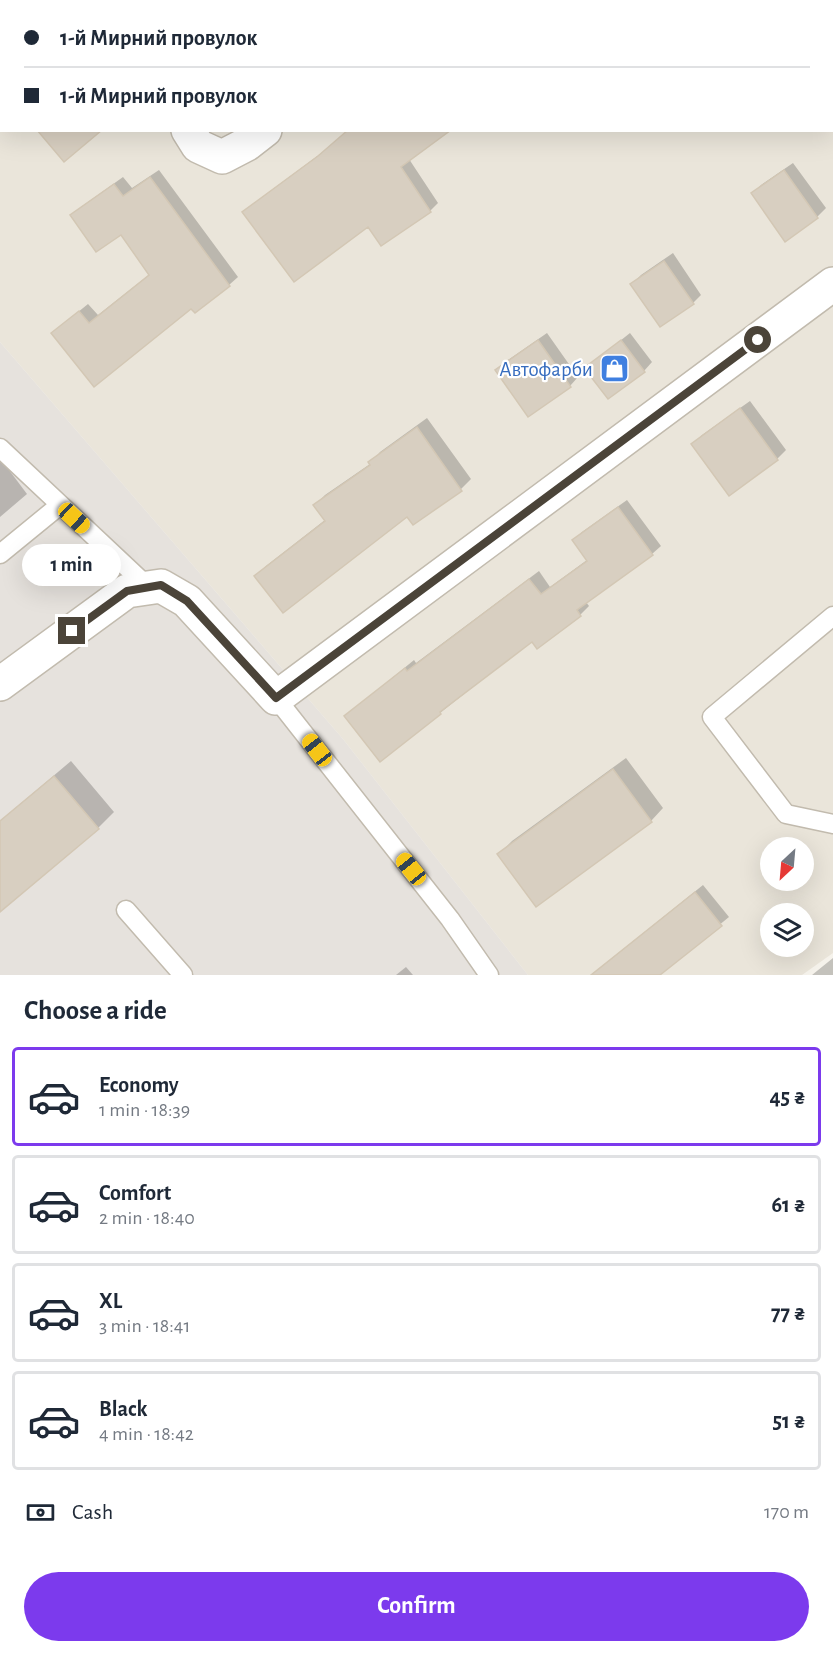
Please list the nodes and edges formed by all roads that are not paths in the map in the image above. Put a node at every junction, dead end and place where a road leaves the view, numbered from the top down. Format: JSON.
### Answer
{"nodes":[{"id":1,"x":189,"y":132,"type":"edge"},
{"id":2,"x":262,"y":132,"type":"edge"},
{"id":3,"x":833,"y":284,"type":"edge"},
{"id":4,"x":0,"y":448,"type":"edge"},
{"id":5,"x":60,"y":505,"type":"junction"},
{"id":6,"x":0,"y":554,"type":"edge"},
{"id":7,"x":148,"y":587,"type":"junction"},
{"id":8,"x":833,"y":616,"type":"edge"},
{"id":9,"x":0,"y":684,"type":"edge"},
{"id":10,"x":276,"y":698,"type":"junction"},
{"id":11,"x":833,"y":824,"type":"edge"},
{"id":12,"x":126,"y":910,"type":"dead end"},
{"id":13,"x":183,"y":975,"type":"edge"},
{"id":14,"x":489,"y":975,"type":"edge"}],
"edges":[{"from":1,"to":2,"type":"street"},
{"from":3,"to":10,"type":"street"},
{"from":4,"to":5,"type":"lane"},
{"from":5,"to":6,"type":"lane"},
{"from":5,"to":7,"type":"lane"},
{"from":7,"to":9,"type":"street"},
{"from":7,"to":10,"type":"street"},
{"from":8,"to":11,"type":"lane"},
{"from":10,"to":14,"type":"lane"},
{"from":12,"to":13,"type":"lane"}]}
